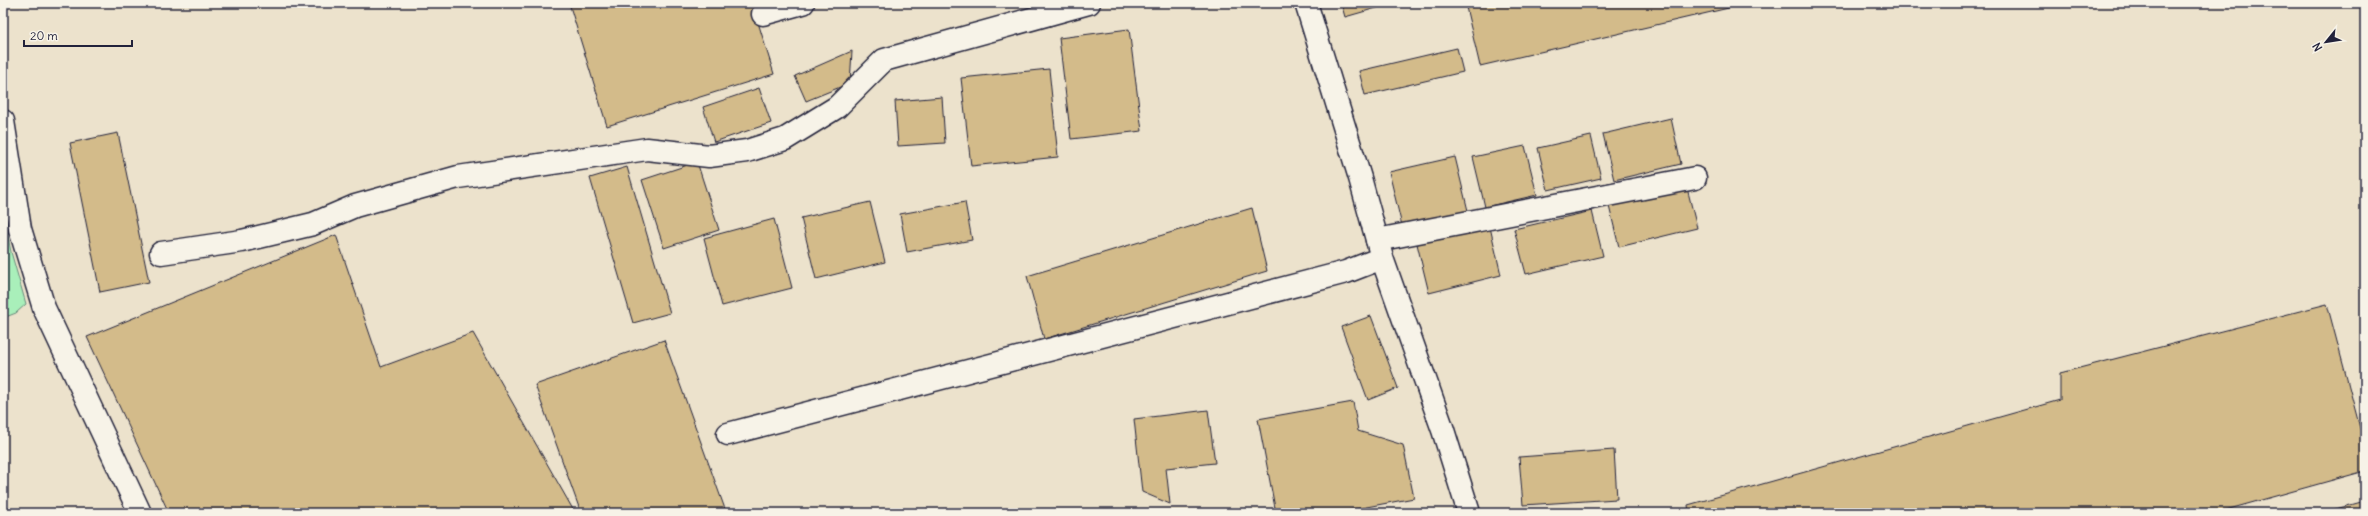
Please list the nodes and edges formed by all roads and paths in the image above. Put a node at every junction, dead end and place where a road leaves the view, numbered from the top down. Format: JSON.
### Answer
{"nodes":[{"id":1,"x":803,"y":3,"type":"edge"},
{"id":2,"x":1089,"y":3,"type":"edge"},
{"id":3,"x":1306,"y":3,"type":"edge"},
{"id":4,"x":763,"y":14,"type":"dead end"},
{"id":5,"x":3,"y":121,"type":"edge"},
{"id":6,"x":1695,"y":178,"type":"dead end"},
{"id":7,"x":1380,"y":249,"type":"junction"},
{"id":8,"x":161,"y":253,"type":"dead end"},
{"id":9,"x":728,"y":434,"type":"dead end"},
{"id":10,"x":140,"y":513,"type":"edge"},
{"id":11,"x":1469,"y":513,"type":"edge"}],
"edges":[{"from":1,"to":4,"type":"street"},
{"from":2,"to":8,"type":"street"},
{"from":3,"to":7,"type":"street"},
{"from":5,"to":10,"type":"street"},
{"from":6,"to":7,"type":"street"},
{"from":7,"to":9,"type":"street"},
{"from":7,"to":11,"type":"street"}]}
